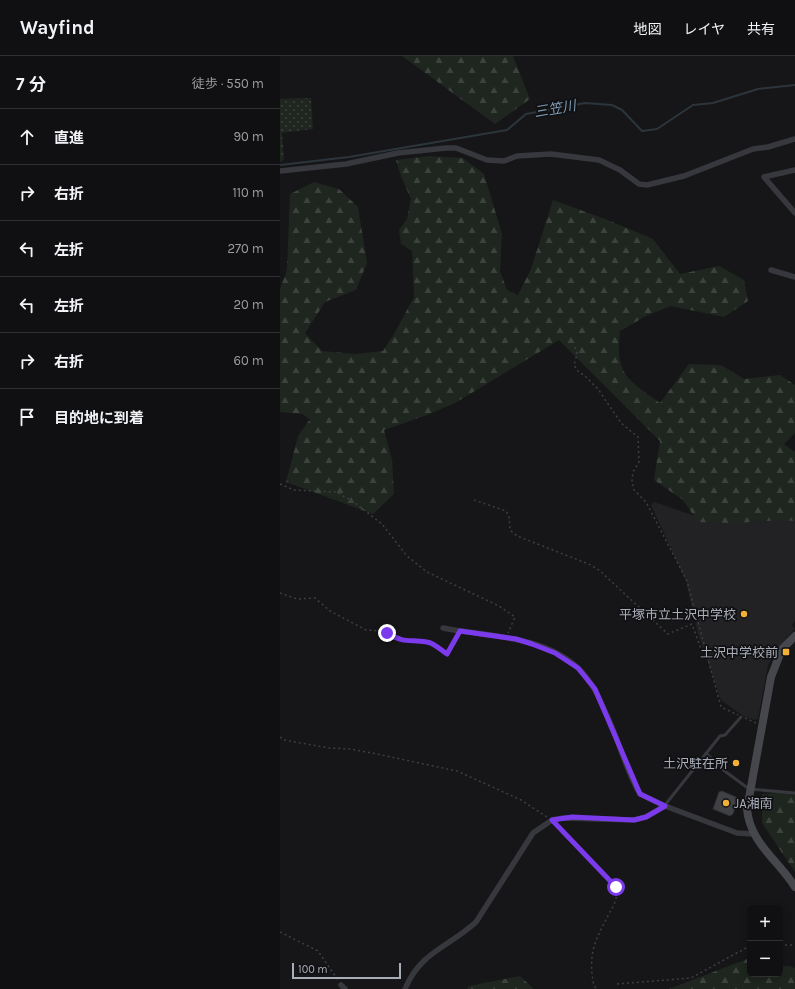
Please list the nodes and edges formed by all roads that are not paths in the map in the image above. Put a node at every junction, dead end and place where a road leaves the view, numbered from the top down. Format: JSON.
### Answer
{"nodes":[{"id":1,"x":795,"y":139,"type":"edge"},
{"id":2,"x":795,"y":170,"type":"edge"},
{"id":3,"x":280,"y":172,"type":"edge"},
{"id":4,"x":795,"y":213,"type":"edge"},
{"id":5,"x":771,"y":270,"type":"dead end"},
{"id":6,"x":795,"y":277,"type":"edge"},
{"id":7,"x":443,"y":628,"type":"dead end"},
{"id":8,"x":795,"y":636,"type":"edge"},
{"id":9,"x":741,"y":717,"type":"road end"},
{"id":10,"x":706,"y":753,"type":"junction"},
{"id":11,"x":749,"y":789,"type":"junction"},
{"id":12,"x":795,"y":793,"type":"edge"},
{"id":13,"x":665,"y":806,"type":"junction"},
{"id":14,"x":753,"y":834,"type":"junction"},
{"id":15,"x":795,"y":887,"type":"edge"},
{"id":16,"x":406,"y":989,"type":"edge"}],
"edges":[{"from":1,"to":3,"type":"street"},
{"from":2,"to":4,"type":"street"},
{"from":5,"to":6,"type":"street"},
{"from":7,"to":13,"type":"street"},
{"from":8,"to":11,"type":"street"},
{"from":9,"to":10,"type":"lane"},
{"from":10,"to":11,"type":"lane"},
{"from":10,"to":13,"type":"lane"},
{"from":11,"to":12,"type":"lane"},
{"from":11,"to":14,"type":"street"},
{"from":13,"to":14,"type":"street"},
{"from":13,"to":16,"type":"street"},
{"from":14,"to":15,"type":"street"}]}
